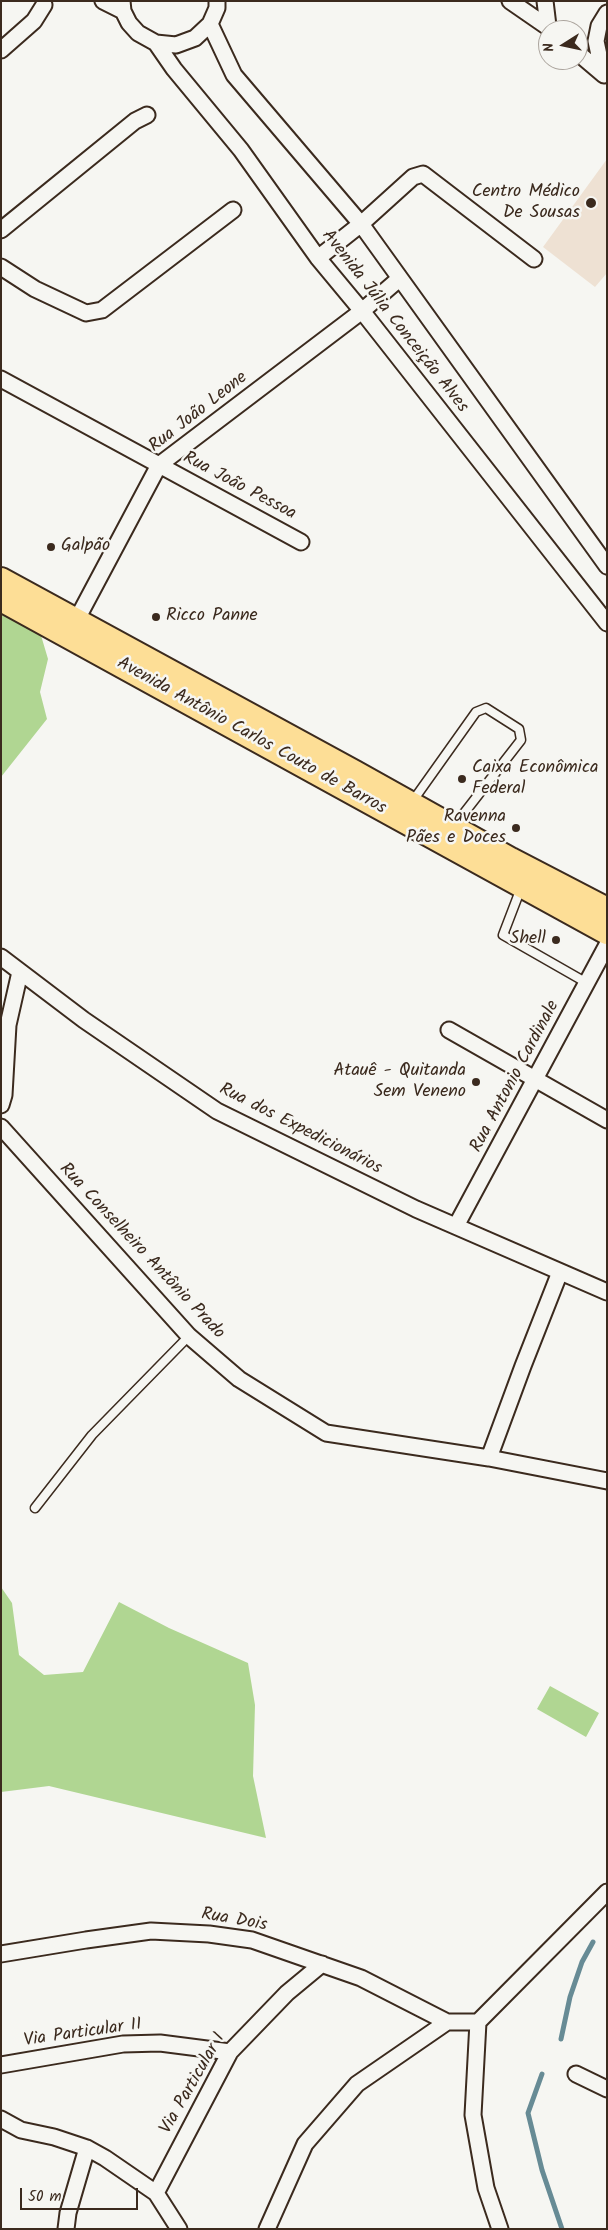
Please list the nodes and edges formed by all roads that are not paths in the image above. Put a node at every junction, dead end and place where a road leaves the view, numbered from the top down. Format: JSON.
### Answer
{"nodes":[{"id":1,"x":103,"y":1,"type":"edge"},
{"id":2,"x":217,"y":1,"type":"edge"},
{"id":3,"x":510,"y":1,"type":"edge"},
{"id":4,"x":545,"y":1,"type":"edge"},
{"id":5,"x":44,"y":5,"type":"dead end"},
{"id":6,"x":122,"y":6,"type":"edge"},
{"id":7,"x":607,"y":13,"type":"edge"},
{"id":8,"x":538,"y":20,"type":"edge"},
{"id":9,"x":549,"y":20,"type":"edge"},
{"id":10,"x":210,"y":24,"type":"junction"},
{"id":11,"x":156,"y":43,"type":"junction"},
{"id":12,"x":1,"y":50,"type":"edge"},
{"id":13,"x":588,"y":62,"type":"edge"},
{"id":14,"x":605,"y":76,"type":"edge"},
{"id":15,"x":147,"y":114,"type":"dead end"},
{"id":16,"x":233,"y":210,"type":"dead end"},
{"id":17,"x":361,"y":224,"type":"junction"},
{"id":18,"x":1,"y":230,"type":"edge"},
{"id":19,"x":318,"y":258,"type":"junction"},
{"id":20,"x":534,"y":259,"type":"dead end"},
{"id":21,"x":1,"y":267,"type":"edge"},
{"id":22,"x":399,"y":279,"type":"junction"},
{"id":23,"x":362,"y":310,"type":"junction"},
{"id":24,"x":1,"y":380,"type":"edge"},
{"id":25,"x":159,"y":465,"type":"junction"},
{"id":26,"x":301,"y":542,"type":"dead end"},
{"id":27,"x":607,"y":566,"type":"edge"},
{"id":28,"x":1,"y":579,"type":"edge"},
{"id":29,"x":1,"y":600,"type":"edge"},
{"id":30,"x":76,"y":621,"type":"junction"},
{"id":31,"x":607,"y":623,"type":"edge"},
{"id":32,"x":411,"y":804,"type":"junction"},
{"id":33,"x":453,"y":827,"type":"junction"},
{"id":34,"x":522,"y":886,"type":"junction"},
{"id":35,"x":607,"y":909,"type":"edge"},
{"id":36,"x":607,"y":933,"type":"edge"},
{"id":37,"x":607,"y":945,"type":"edge"},
{"id":38,"x":1,"y":957,"type":"edge"},
{"id":39,"x":20,"y":972,"type":"junction"},
{"id":40,"x":587,"y":983,"type":"junction"},
{"id":41,"x":449,"y":1030,"type":"dead end"},
{"id":42,"x":537,"y":1079,"type":"junction"},
{"id":43,"x":1,"y":1105,"type":"edge"},
{"id":44,"x":607,"y":1120,"type":"edge"},
{"id":45,"x":1,"y":1127,"type":"edge"},
{"id":46,"x":456,"y":1226,"type":"junction"},
{"id":47,"x":560,"y":1272,"type":"junction"},
{"id":48,"x":607,"y":1292,"type":"edge"},
{"id":49,"x":188,"y":1336,"type":"junction"},
{"id":50,"x":489,"y":1458,"type":"junction"},
{"id":51,"x":607,"y":1481,"type":"edge"},
{"id":52,"x":35,"y":1508,"type":"dead end"},
{"id":53,"x":607,"y":1892,"type":"edge"},
{"id":54,"x":1,"y":1954,"type":"edge"},
{"id":55,"x":322,"y":1964,"type":"junction"},
{"id":56,"x":447,"y":2022,"type":"junction"},
{"id":57,"x":478,"y":2022,"type":"junction"},
{"id":58,"x":230,"y":2052,"type":"junction"},
{"id":59,"x":1,"y":2066,"type":"edge"},
{"id":60,"x":576,"y":2074,"type":"dead end"},
{"id":61,"x":607,"y":2089,"type":"edge"},
{"id":62,"x":1,"y":2119,"type":"edge"},
{"id":63,"x":87,"y":2148,"type":"junction"},
{"id":64,"x":156,"y":2193,"type":"junction"},
{"id":65,"x":66,"y":2229,"type":"edge"},
{"id":66,"x":179,"y":2229,"type":"edge"},
{"id":67,"x":267,"y":2229,"type":"edge"},
{"id":68,"x":500,"y":2229,"type":"edge"}],
"edges":[{"from":1,"to":6,"type":"street"},
{"from":2,"to":10,"type":"street"},
{"from":3,"to":8,"type":"street"},
{"from":4,"to":9,"type":"street"},
{"from":5,"to":12,"type":"street"},
{"from":6,"to":11,"type":"street"},
{"from":7,"to":14,"type":"street"},
{"from":10,"to":11,"type":"street"},
{"from":10,"to":17,"type":"street","name":"Avenida Júlia Conceição Alves"},
{"from":11,"to":19,"type":"street","name":"Avenida Júlia Conceição Alves"},
{"from":13,"to":14,"type":"street"},
{"from":15,"to":18,"type":"street"},
{"from":16,"to":21,"type":"street"},
{"from":17,"to":19,"type":"street"},
{"from":17,"to":20,"type":"street"},
{"from":17,"to":22,"type":"street","name":"Avenida Júlia Conceição Alves"},
{"from":19,"to":23,"type":"street","name":"Avenida Júlia Conceição Alves"},
{"from":22,"to":23,"type":"street","name":"Rua João Leone"},
{"from":22,"to":27,"type":"street","name":"Avenida Júlia Conceição Alves"},
{"from":23,"to":25,"type":"street","name":"Rua João Leone"},
{"from":23,"to":31,"type":"street","name":"Avenida Júlia Conceição Alves"},
{"from":24,"to":25,"type":"street","name":"Rua João Pessoa"},
{"from":25,"to":26,"type":"street","name":"Rua João Pessoa"},
{"from":25,"to":30,"type":"street","name":"Rua João Leone"},
{"from":28,"to":30,"type":"main road","name":"Avenida Antônio Carlos Couto de Barros"},
{"from":29,"to":34,"type":"main road","name":"Avenida Antônio Carlos Couto de Barros"},
{"from":30,"to":32,"type":"main road","name":"Avenida Antônio Carlos Couto de Barros"},
{"from":32,"to":33,"type":"main road","name":"Avenida Antônio Carlos Couto de Barros"},
{"from":32,"to":33,"type":"lane"},
{"from":33,"to":35,"type":"main road","name":"Avenida Antônio Carlos Couto de Barros"},
{"from":34,"to":36,"type":"main road","name":"Avenida Antônio Carlos Couto de Barros"},
{"from":34,"to":40,"type":"lane"},
{"from":37,"to":40,"type":"street","name":"Rua Antonio Cardinale"},
{"from":38,"to":39,"type":"street","name":"Rua dos Expedicionários"},
{"from":39,"to":43,"type":"street"},
{"from":39,"to":46,"type":"street","name":"Rua dos Expedicionários"},
{"from":40,"to":42,"type":"street","name":"Rua Antonio Cardinale"},
{"from":41,"to":42,"type":"street"},
{"from":42,"to":44,"type":"street"},
{"from":42,"to":46,"type":"street","name":"Rua Antonio Cardinale"},
{"from":45,"to":49,"type":"street","name":"Rua Conselheiro Antônio Prado"},
{"from":46,"to":47,"type":"street","name":"Rua dos Expedicionários"},
{"from":47,"to":48,"type":"street","name":"Rua dos Expedicionários"},
{"from":47,"to":50,"type":"street"},
{"from":49,"to":50,"type":"street","name":"Rua Conselheiro Antônio Prado"},
{"from":49,"to":52,"type":"lane"},
{"from":50,"to":51,"type":"street","name":"Rua Conselheiro Antônio Prado"},
{"from":53,"to":57,"type":"street"},
{"from":54,"to":55,"type":"street","name":"Rua Dois"},
{"from":55,"to":56,"type":"street","name":"Rua Dois"},
{"from":55,"to":58,"type":"street","name":"Via Particular I"},
{"from":56,"to":57,"type":"street"},
{"from":56,"to":67,"type":"street"},
{"from":57,"to":68,"type":"street"},
{"from":58,"to":59,"type":"street","name":"Via Particular II"},
{"from":58,"to":64,"type":"street","name":"Via Particular I"},
{"from":60,"to":61,"type":"street"},
{"from":62,"to":63,"type":"street"},
{"from":63,"to":64,"type":"street"},
{"from":63,"to":65,"type":"street"},
{"from":64,"to":66,"type":"street"}]}
